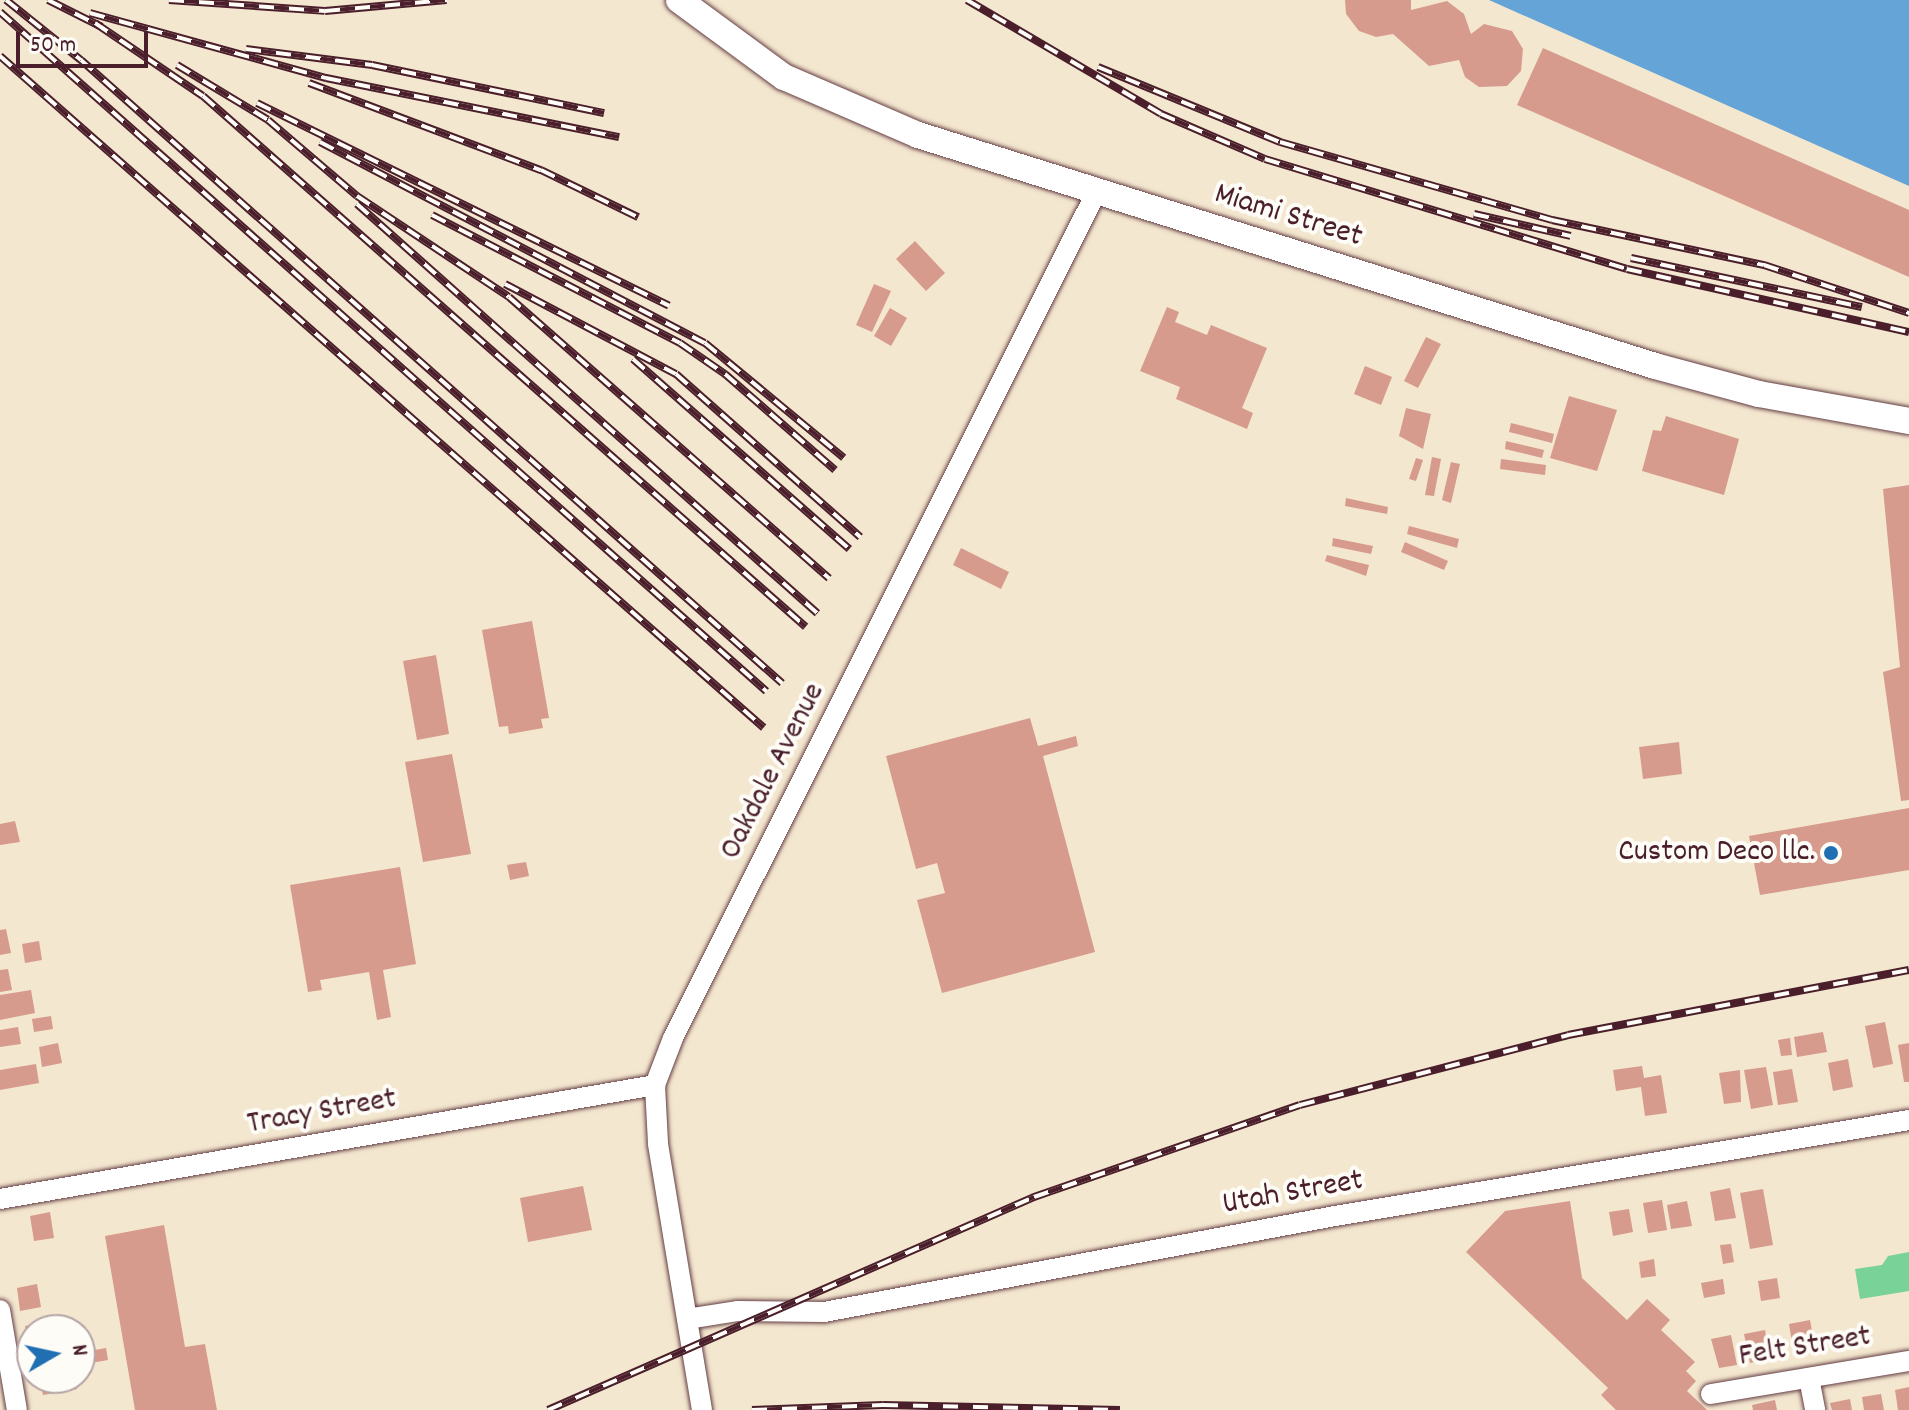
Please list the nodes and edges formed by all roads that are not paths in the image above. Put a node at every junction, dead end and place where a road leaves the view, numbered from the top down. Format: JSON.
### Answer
{"nodes":[{"id":1,"x":679,"y":0,"type":"edge"},
{"id":2,"x":1096,"y":193,"type":"junction"},
{"id":3,"x":1909,"y":421,"type":"edge"},
{"id":4,"x":655,"y":1085,"type":"junction"},
{"id":5,"x":1909,"y":1120,"type":"edge"},
{"id":6,"x":0,"y":1199,"type":"edge"},
{"id":7,"x":0,"y":1310,"type":"edge"},
{"id":8,"x":687,"y":1319,"type":"junction"},
{"id":9,"x":1909,"y":1361,"type":"edge"},
{"id":10,"x":1809,"y":1378,"type":"junction"},
{"id":11,"x":1711,"y":1394,"type":"dead end"},
{"id":12,"x":17,"y":1410,"type":"edge"},
{"id":13,"x":702,"y":1410,"type":"edge"},
{"id":14,"x":1815,"y":1410,"type":"edge"}],
"edges":[{"from":1,"to":2,"type":"main road","name":"Miami Street"},
{"from":2,"to":3,"type":"main road","name":"Miami Street"},
{"from":2,"to":4,"type":"street","name":"Oakdale Avenue"},
{"from":4,"to":6,"type":"street","name":"Tracy Street"},
{"from":4,"to":8,"type":"street","name":"Oakdale Avenue"},
{"from":5,"to":8,"type":"street","name":"Utah Street"},
{"from":7,"to":12,"type":"street"},
{"from":8,"to":13,"type":"street","name":"Oakdale Avenue"},
{"from":9,"to":10,"type":"street","name":"Felt Street"},
{"from":10,"to":11,"type":"street","name":"Felt Street"},
{"from":10,"to":14,"type":"street"}]}
